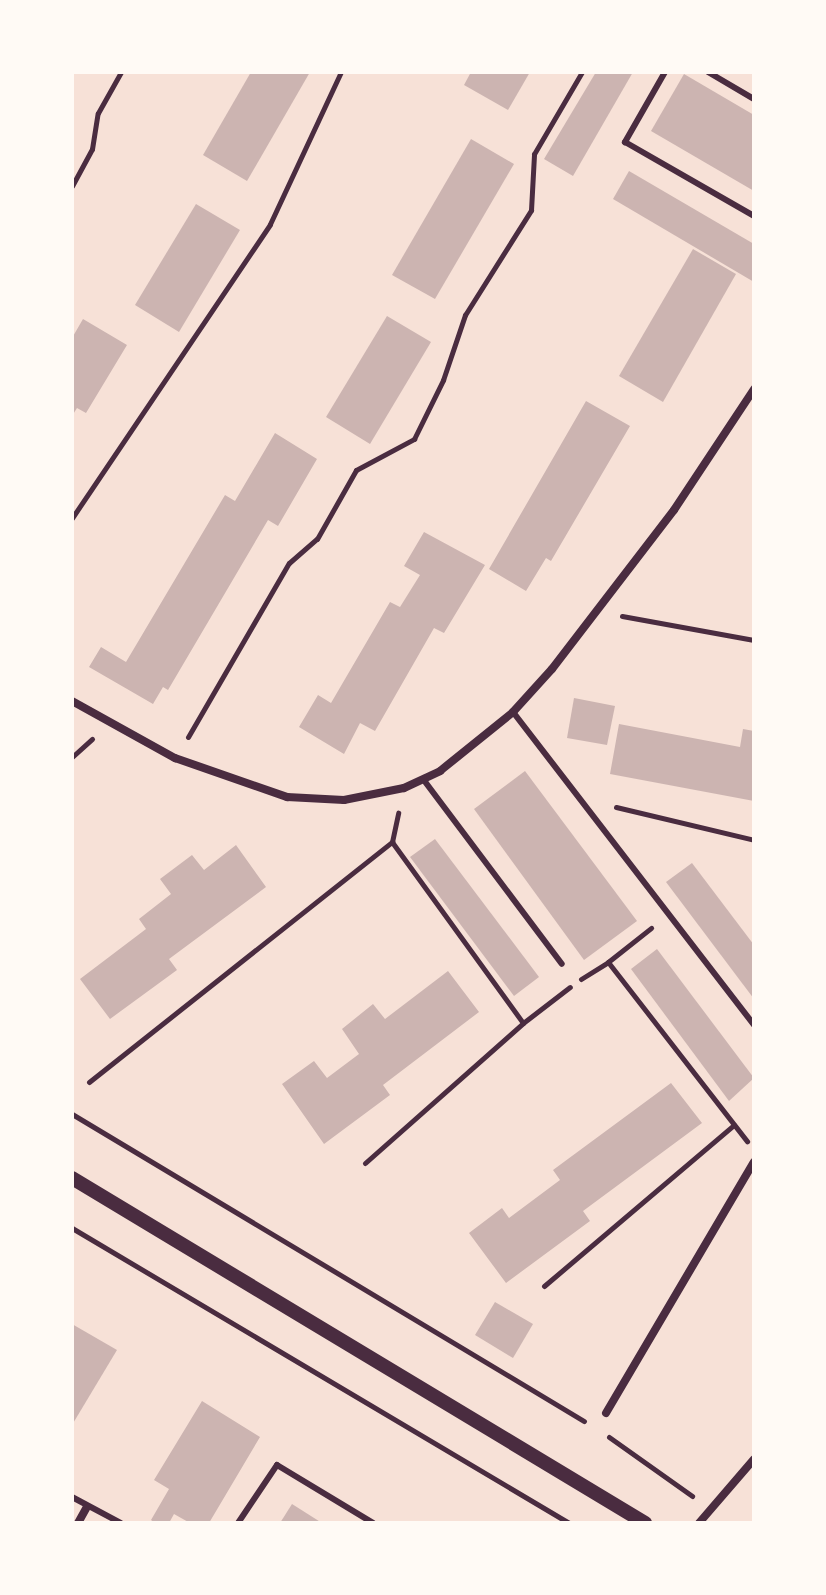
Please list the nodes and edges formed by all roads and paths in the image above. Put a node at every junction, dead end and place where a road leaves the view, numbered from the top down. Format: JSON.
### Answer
{"nodes":[{"id":1,"x":121,"y":72,"type":"edge"},
{"id":2,"x":341,"y":72,"type":"edge"},
{"id":3,"x":582,"y":72,"type":"edge"},
{"id":4,"x":665,"y":72,"type":"edge"},
{"id":5,"x":708,"y":72,"type":"edge"},
{"id":6,"x":754,"y":99,"type":"edge"},
{"id":7,"x":72,"y":186,"type":"edge"},
{"id":8,"x":754,"y":216,"type":"edge"},
{"id":9,"x":754,"y":389,"type":"edge"},
{"id":10,"x":72,"y":518,"type":"edge"},
{"id":11,"x":597,"y":611,"type":"junction"},
{"id":12,"x":754,"y":640,"type":"edge"},
{"id":13,"x":72,"y":701,"type":"edge"},
{"id":14,"x":513,"y":712,"type":"junction"},
{"id":15,"x":175,"y":758,"type":"junction"},
{"id":16,"x":423,"y":779,"type":"junction"},
{"id":17,"x":404,"y":788,"type":"junction"},
{"id":18,"x":581,"y":798,"type":"junction"},
{"id":19,"x":754,"y":840,"type":"edge"},
{"id":20,"x":392,"y":842,"type":"junction"},
{"id":21,"x":669,"y":913,"type":"junction"},
{"id":22,"x":608,"y":962,"type":"junction"},
{"id":23,"x":562,"y":964,"type":"dead end"},
{"id":24,"x":523,"y":1023,"type":"junction"},
{"id":25,"x":754,"y":1025,"type":"edge"},
{"id":26,"x":89,"y":1082,"type":"dead end"},
{"id":27,"x":72,"y":1114,"type":"edge"},
{"id":28,"x":734,"y":1125,"type":"junction"},
{"id":29,"x":754,"y":1150,"type":"edge"},
{"id":30,"x":754,"y":1162,"type":"edge"},
{"id":31,"x":365,"y":1163,"type":"dead end"},
{"id":32,"x":72,"y":1178,"type":"edge"},
{"id":33,"x":72,"y":1228,"type":"edge"},
{"id":34,"x":544,"y":1286,"type":"dead end"},
{"id":35,"x":606,"y":1413,"type":"dead end"},
{"id":36,"x":754,"y":1459,"type":"edge"},
{"id":37,"x":72,"y":1497,"type":"edge"},
{"id":38,"x":87,"y":1507,"type":"junction"},
{"id":39,"x":709,"y":1509,"type":"junction"},
{"id":40,"x":78,"y":1523,"type":"edge"},
{"id":41,"x":121,"y":1523,"type":"edge"},
{"id":42,"x":238,"y":1523,"type":"edge"},
{"id":43,"x":373,"y":1523,"type":"edge"},
{"id":44,"x":569,"y":1523,"type":"edge"},
{"id":45,"x":645,"y":1523,"type":"edge"},
{"id":46,"x":699,"y":1523,"type":"edge"}],
"edges":[{"from":1,"to":7,"type":"path"},
{"from":2,"to":10,"type":"path"},
{"from":3,"to":15,"type":"path"},
{"from":4,"to":8,"type":"lane"},
{"from":5,"to":6,"type":"lane"},
{"from":9,"to":11,"type":"street"},
{"from":11,"to":12,"type":"path"},
{"from":11,"to":14,"type":"street"},
{"from":13,"to":15,"type":"street"},
{"from":14,"to":16,"type":"street"},
{"from":14,"to":18,"type":"lane"},
{"from":15,"to":17,"type":"street"},
{"from":16,"to":17,"type":"street"},
{"from":16,"to":23,"type":"lane"},
{"from":17,"to":20,"type":"path"},
{"from":18,"to":19,"type":"path"},
{"from":18,"to":21,"type":"lane"},
{"from":20,"to":24,"type":"path"},
{"from":20,"to":26,"type":"path"},
{"from":21,"to":22,"type":"path"},
{"from":21,"to":25,"type":"lane"},
{"from":22,"to":24,"type":"path"},
{"from":22,"to":28,"type":"path"},
{"from":24,"to":31,"type":"path"},
{"from":27,"to":39,"type":"path"},
{"from":28,"to":29,"type":"path"},
{"from":28,"to":34,"type":"path"},
{"from":30,"to":35,"type":"street"},
{"from":32,"to":45,"type":"street"},
{"from":33,"to":44,"type":"path"},
{"from":36,"to":39,"type":"street"},
{"from":37,"to":38,"type":"lane"},
{"from":38,"to":40,"type":"street"},
{"from":38,"to":41,"type":"lane"},
{"from":39,"to":46,"type":"street"},
{"from":42,"to":43,"type":"lane"}]}
